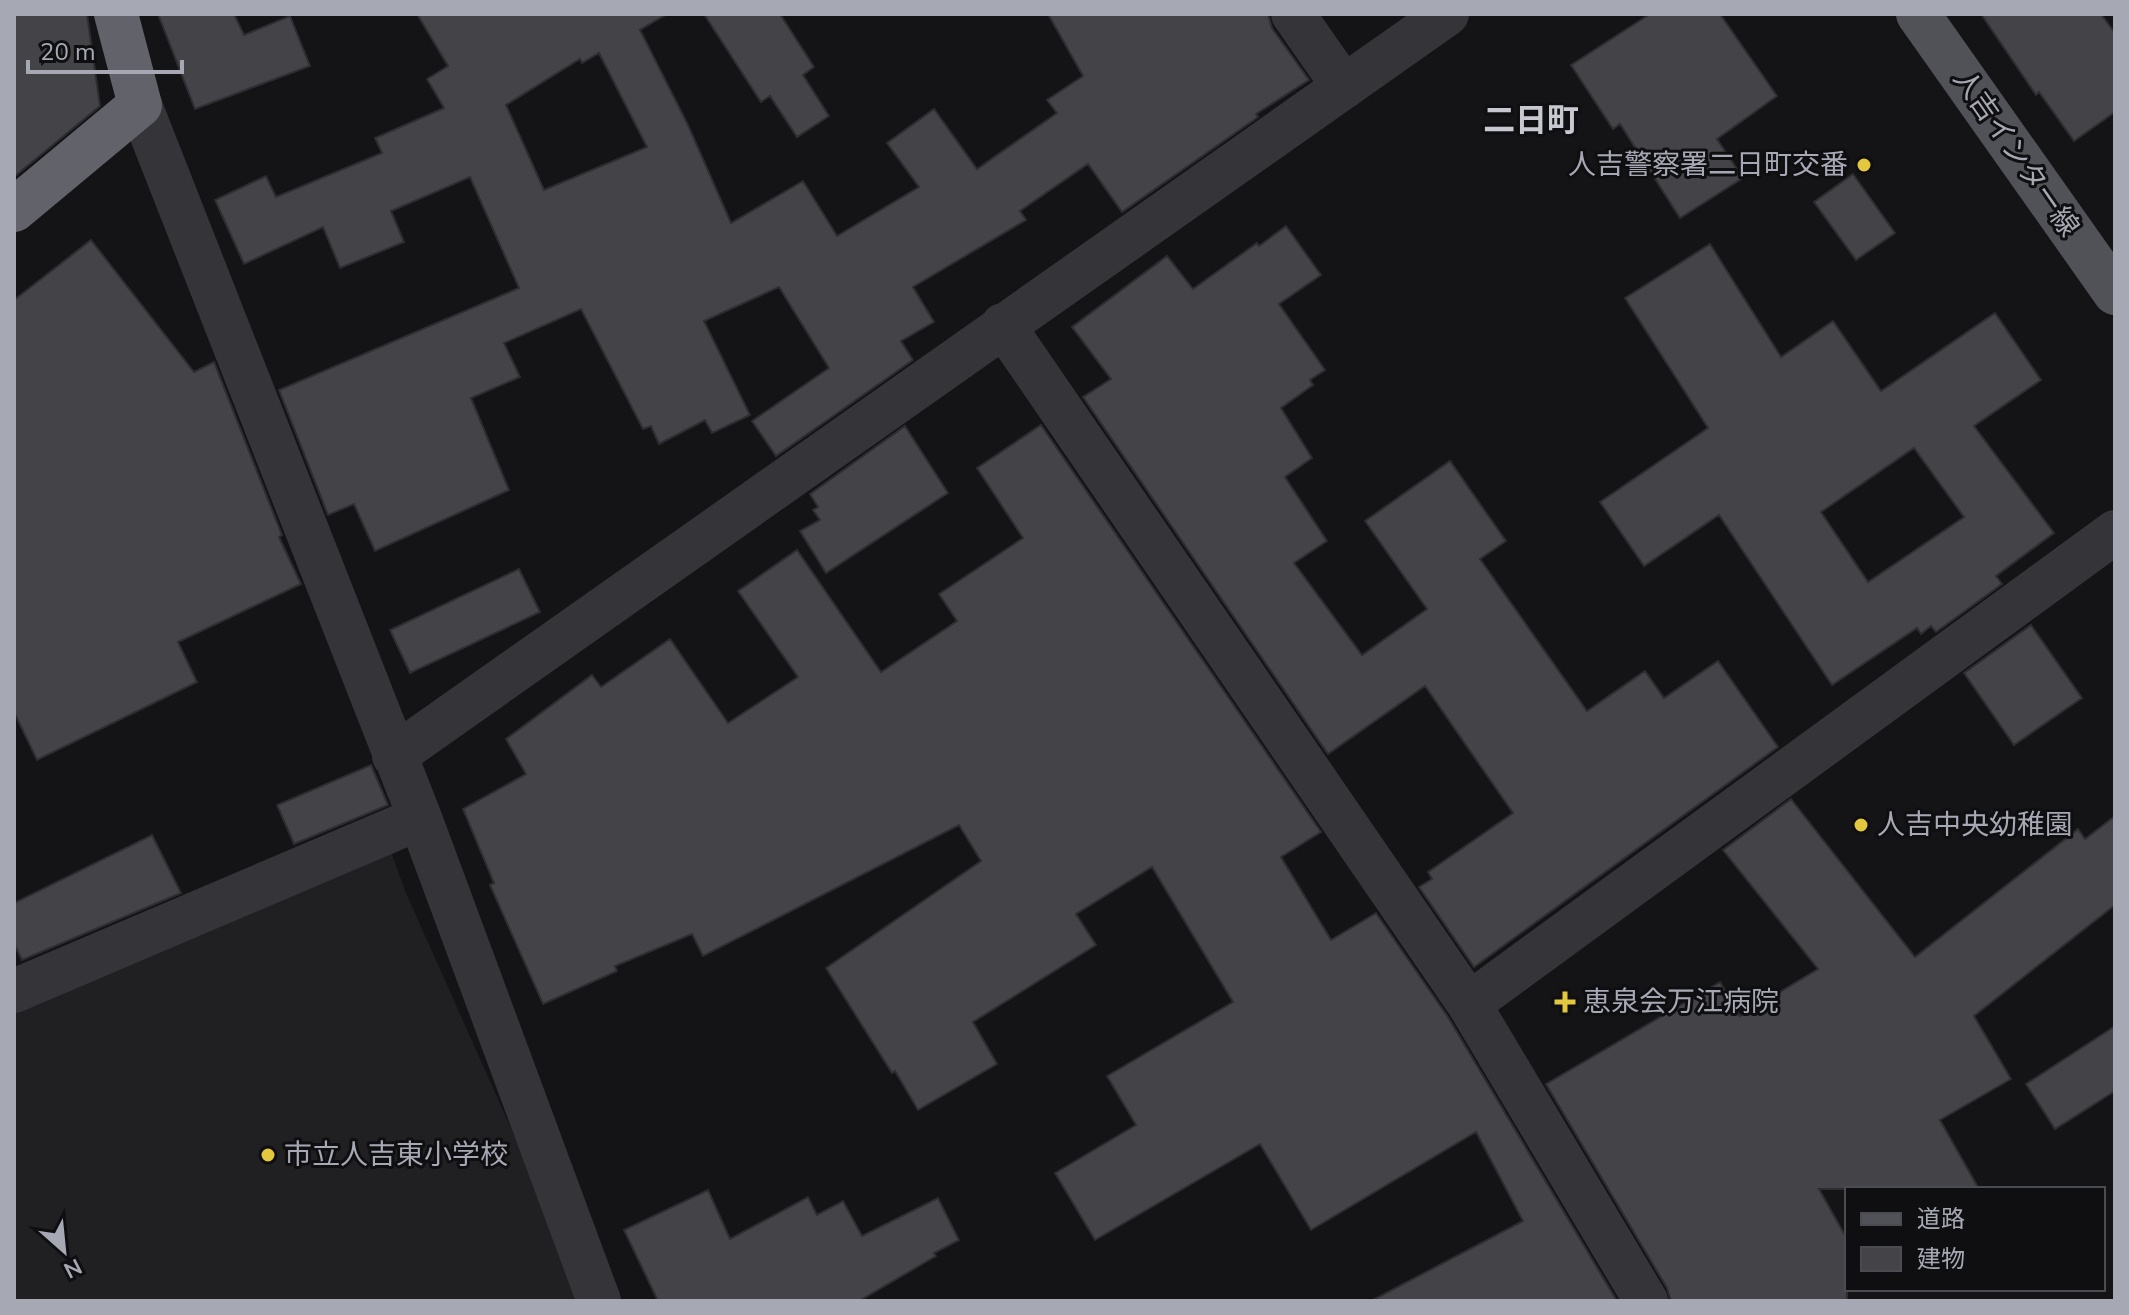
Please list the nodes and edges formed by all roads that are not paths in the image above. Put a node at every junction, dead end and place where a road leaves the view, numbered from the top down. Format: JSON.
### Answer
{"nodes":[{"id":1,"x":116,"y":14,"type":"edge"},
{"id":2,"x":1293,"y":14,"type":"edge"},
{"id":3,"x":1447,"y":14,"type":"edge"},
{"id":4,"x":1918,"y":14,"type":"edge"},
{"id":5,"x":1344,"y":87,"type":"junction"},
{"id":6,"x":140,"y":105,"type":"junction"},
{"id":7,"x":14,"y":210,"type":"edge"},
{"id":8,"x":2115,"y":293,"type":"edge"},
{"id":9,"x":1003,"y":325,"type":"junction"},
{"id":10,"x":2115,"y":532,"type":"edge"},
{"id":11,"x":394,"y":756,"type":"junction"},
{"id":12,"x":420,"y":818,"type":"junction"},
{"id":13,"x":14,"y":991,"type":"edge"},
{"id":14,"x":1469,"y":1004,"type":"junction"},
{"id":15,"x":599,"y":1301,"type":"edge"},
{"id":16,"x":1646,"y":1301,"type":"edge"}],
"edges":[{"from":1,"to":6,"type":"highway"},
{"from":2,"to":5,"type":"street"},
{"from":3,"to":5,"type":"street"},
{"from":4,"to":8,"type":"main road","name":"人吉インター線"},
{"from":5,"to":9,"type":"street"},
{"from":6,"to":7,"type":"highway"},
{"from":6,"to":11,"type":"street"},
{"from":9,"to":11,"type":"street"},
{"from":9,"to":14,"type":"street"},
{"from":10,"to":14,"type":"street"},
{"from":11,"to":12,"type":"street"},
{"from":12,"to":13,"type":"street"},
{"from":12,"to":15,"type":"street"},
{"from":14,"to":16,"type":"street"}]}
